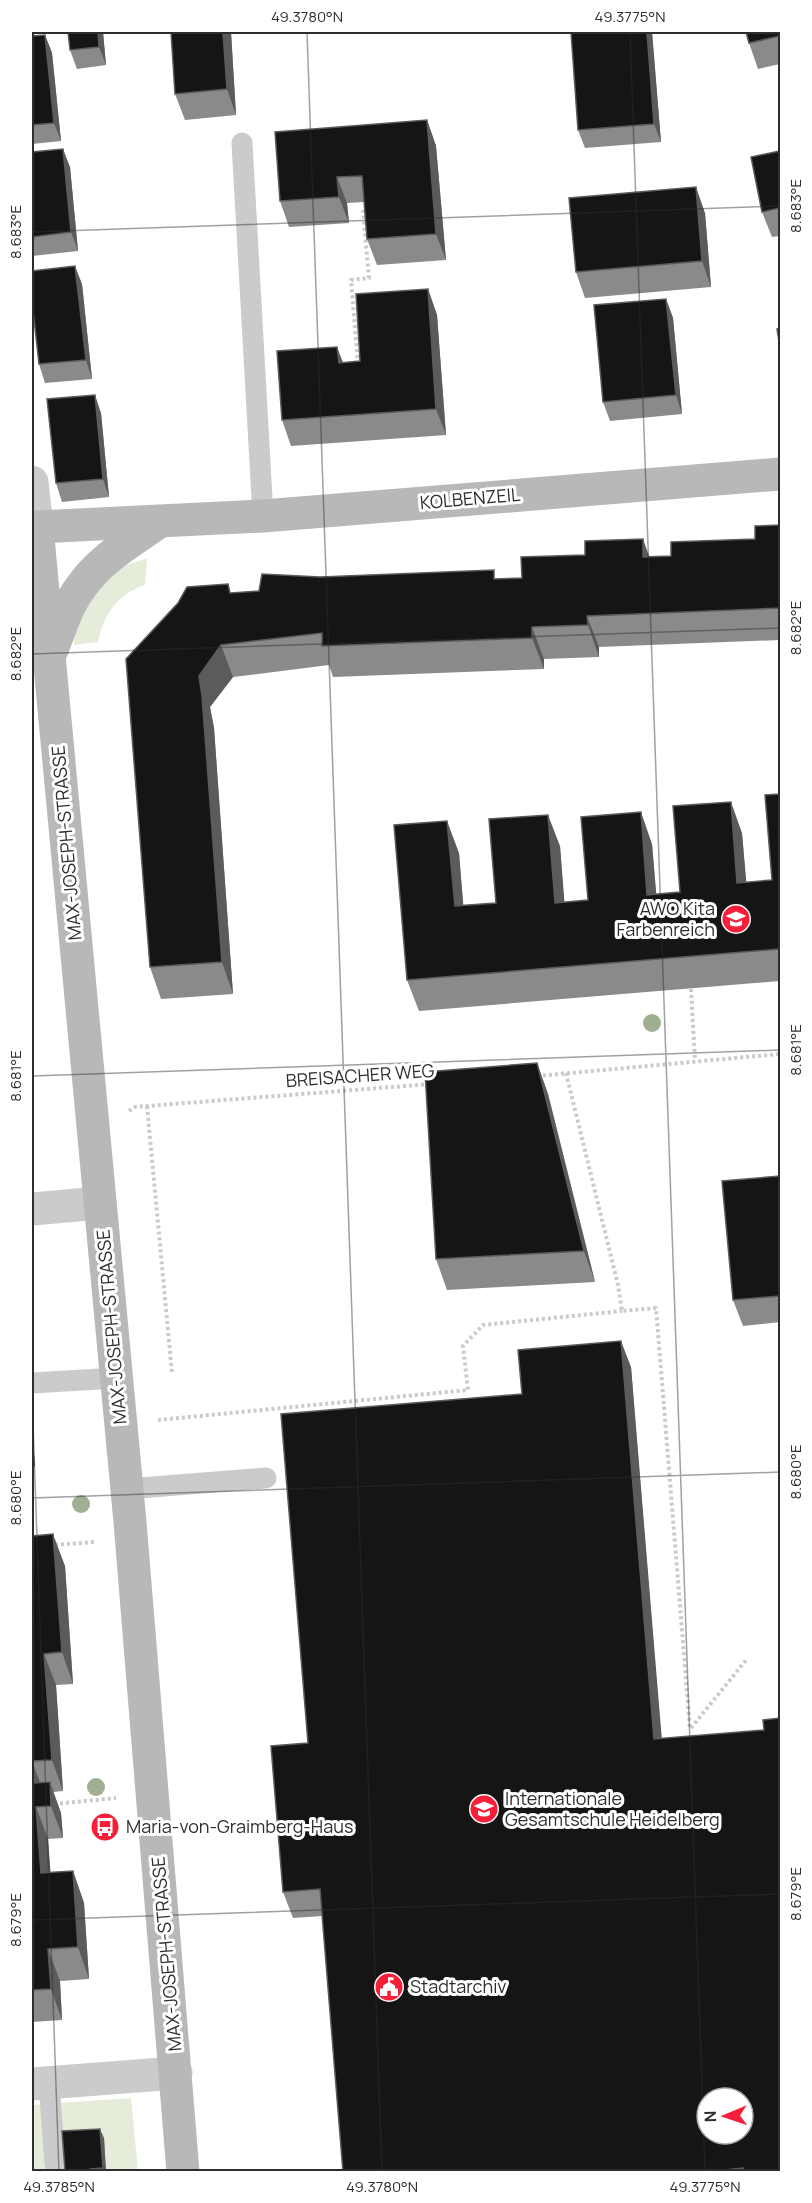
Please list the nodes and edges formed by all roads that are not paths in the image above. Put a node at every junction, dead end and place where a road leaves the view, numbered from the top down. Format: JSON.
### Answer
{"nodes":[{"id":1,"x":242,"y":143,"type":"dead end"},
{"id":2,"x":780,"y":474,"type":"edge"},
{"id":3,"x":32,"y":482,"type":"edge"},
{"id":4,"x":263,"y":516,"type":"junction"},
{"id":5,"x":159,"y":522,"type":"junction"},
{"id":6,"x":34,"y":527,"type":"edge"},
{"id":7,"x":50,"y":656,"type":"junction"},
{"id":8,"x":100,"y":1203,"type":"junction"},
{"id":9,"x":32,"y":1209,"type":"edge"},
{"id":10,"x":117,"y":1378,"type":"junction"},
{"id":11,"x":32,"y":1383,"type":"edge"},
{"id":12,"x":266,"y":1478,"type":"dead end"},
{"id":13,"x":127,"y":1489,"type":"junction"},
{"id":14,"x":176,"y":2073,"type":"junction"},
{"id":15,"x":40,"y":2083,"type":"edge"},
{"id":16,"x":54,"y":2164,"type":"dead end"},
{"id":17,"x":183,"y":2172,"type":"edge"}],
"edges":[{"from":1,"to":4,"type":"lane"},
{"from":2,"to":4,"type":"street","name":"KOLBENZEIL"},
{"from":3,"to":6,"type":"street","name":"MAX-JOSEPH-STRASSE"},
{"from":4,"to":5,"type":"street","name":"KOLBENZEIL"},
{"from":5,"to":6,"type":"street","name":"KOLBENZEIL"},
{"from":5,"to":7,"type":"street"},
{"from":6,"to":7,"type":"street","name":"MAX-JOSEPH-STRASSE"},
{"from":7,"to":8,"type":"street","name":"MAX-JOSEPH-STRASSE"},
{"from":8,"to":9,"type":"street"},
{"from":8,"to":10,"type":"street","name":"MAX-JOSEPH-STRASSE"},
{"from":10,"to":11,"type":"lane"},
{"from":10,"to":13,"type":"street","name":"MAX-JOSEPH-STRASSE"},
{"from":12,"to":13,"type":"lane"},
{"from":13,"to":14,"type":"street","name":"MAX-JOSEPH-STRASSE"},
{"from":14,"to":15,"type":"street"},
{"from":14,"to":17,"type":"street","name":"MAX-JOSEPH-STRASSE"},
{"from":15,"to":16,"type":"lane"}]}
